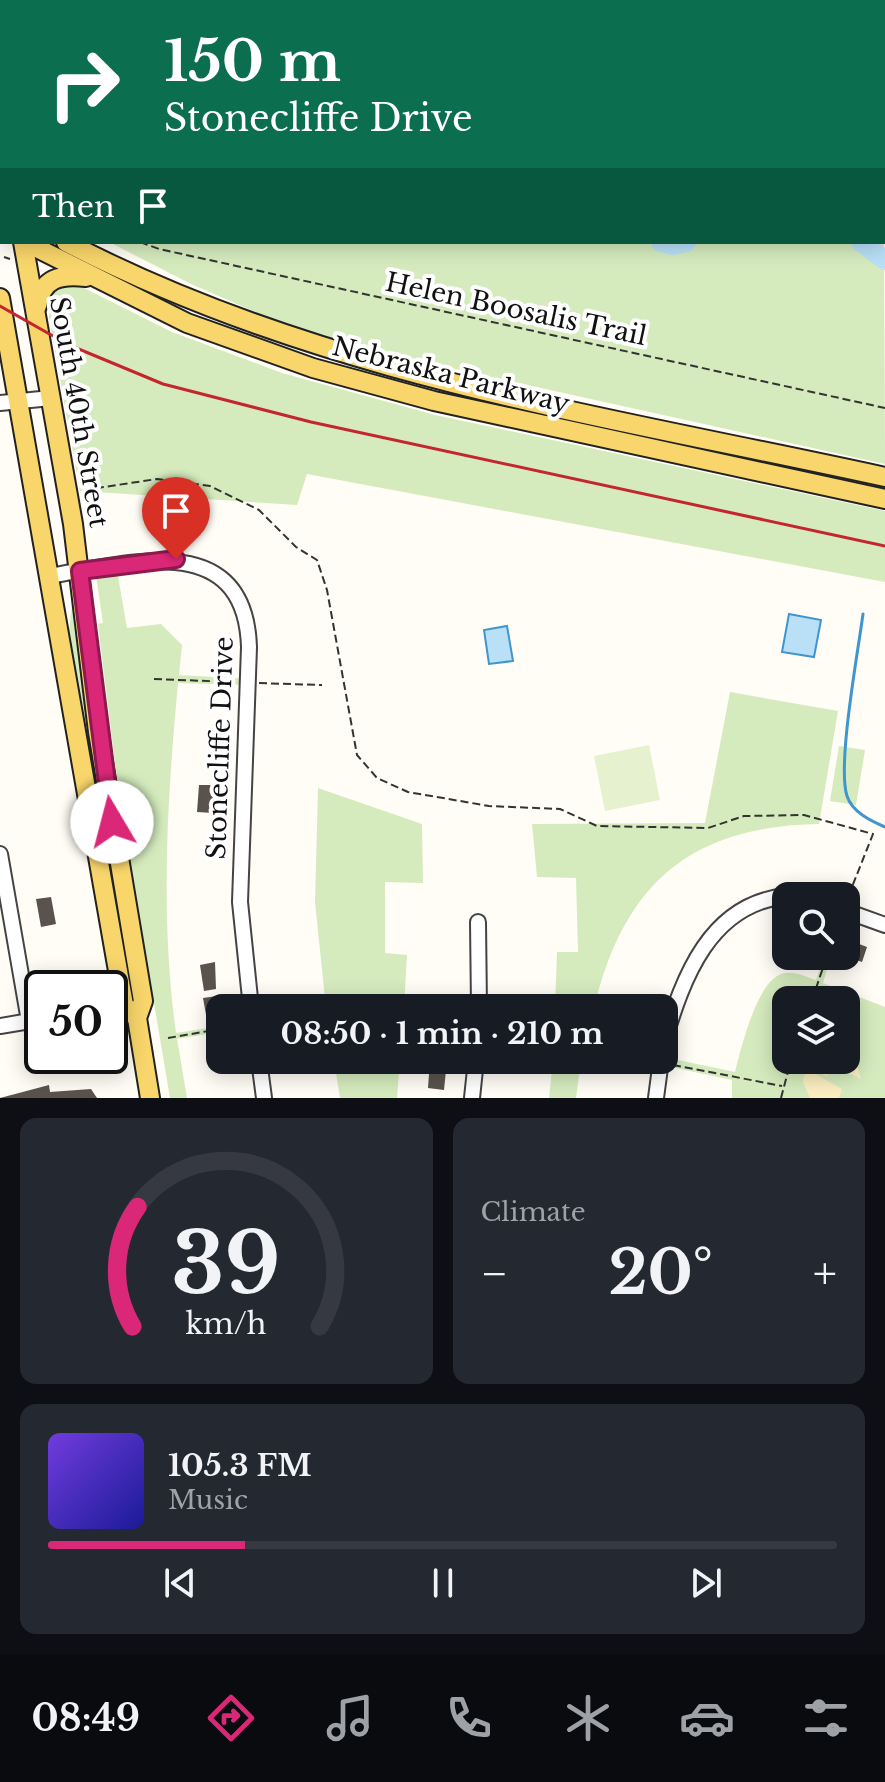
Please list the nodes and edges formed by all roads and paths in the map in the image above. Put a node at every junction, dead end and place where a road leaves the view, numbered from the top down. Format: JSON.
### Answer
{"nodes":[{"id":1,"x":24,"y":244,"type":"edge"},
{"id":2,"x":28,"y":244,"type":"edge"},
{"id":3,"x":70,"y":244,"type":"edge"},
{"id":4,"x":145,"y":244,"type":"edge"},
{"id":5,"x":4,"y":257,"type":"dead end"},
{"id":6,"x":10,"y":259,"type":"dead end"},
{"id":7,"x":97,"y":280,"type":"junction"},
{"id":8,"x":0,"y":298,"type":"edge"},
{"id":9,"x":37,"y":317,"type":"junction"},
{"id":10,"x":19,"y":401,"type":"junction"},
{"id":11,"x":0,"y":403,"type":"edge"},
{"id":12,"x":53,"y":407,"type":"junction"},
{"id":13,"x":885,"y":408,"type":"edge"},
{"id":14,"x":885,"y":477,"type":"edge"},
{"id":15,"x":79,"y":491,"type":"dead end"},
{"id":16,"x":885,"y":499,"type":"edge"},
{"id":17,"x":80,"y":571,"type":"junction"},
{"id":18,"x":49,"y":576,"type":"junction"},
{"id":19,"x":0,"y":854,"type":"edge"},
{"id":20,"x":854,"y":882,"type":"edge"},
{"id":21,"x":772,"y":898,"type":"edge"},
{"id":22,"x":860,"y":916,"type":"edge"},
{"id":23,"x":478,"y":922,"type":"dead end"},
{"id":24,"x":885,"y":925,"type":"edge"},
{"id":25,"x":25,"y":970,"type":"edge"},
{"id":26,"x":250,"y":994,"type":"edge"},
{"id":27,"x":479,"y":994,"type":"edge"},
{"id":28,"x":678,"y":1001,"type":"edge"},
{"id":29,"x":129,"y":1008,"type":"edge"},
{"id":30,"x":24,"y":1022,"type":"edge"},
{"id":31,"x":0,"y":1026,"type":"edge"},
{"id":32,"x":206,"y":1031,"type":"edge"},
{"id":33,"x":168,"y":1038,"type":"dead end"},
{"id":34,"x":678,"y":1065,"type":"edge"},
{"id":35,"x":261,"y":1074,"type":"edge"},
{"id":36,"x":475,"y":1074,"type":"edge"},
{"id":37,"x":659,"y":1074,"type":"edge"},
{"id":38,"x":786,"y":1074,"type":"edge"},
{"id":39,"x":782,"y":1086,"type":"junction"},
{"id":40,"x":150,"y":1098,"type":"edge"},
{"id":41,"x":264,"y":1098,"type":"edge"},
{"id":42,"x":472,"y":1098,"type":"edge"},
{"id":43,"x":656,"y":1098,"type":"edge"},
{"id":44,"x":781,"y":1098,"type":"edge"}],
"edges":[{"from":1,"to":9,"type":"main road","name":"South 40th Street"},
{"from":2,"to":7,"type":"main road","name":"Nebraska Parkway"},
{"from":3,"to":14,"type":"main road","name":"Nebraska Parkway"},
{"from":4,"to":13,"type":"path","name":"Helen Boosalis Trail"},
{"from":5,"to":6,"type":"path"},
{"from":7,"to":9,"type":"main road"},
{"from":7,"to":16,"type":"main road","name":"Nebraska Parkway"},
{"from":8,"to":10,"type":"main road","name":"South 40th Street"},
{"from":9,"to":12,"type":"main road","name":"South 40th Street"},
{"from":10,"to":11,"type":"street"},
{"from":10,"to":12,"type":"street"},
{"from":10,"to":18,"type":"main road","name":"South 40th Street"},
{"from":12,"to":17,"type":"main road","name":"South 40th Street"},
{"from":15,"to":20,"type":"path"},
{"from":17,"to":18,"type":"street","name":"Stonecliffe Drive"},
{"from":17,"to":26,"type":"street","name":"Stonecliffe Drive"},
{"from":17,"to":29,"type":"main road","name":"South 40th Street"},
{"from":18,"to":29,"type":"main road","name":"South 40th Street"},
{"from":19,"to":25,"type":"street"},
{"from":21,"to":28,"type":"street"},
{"from":22,"to":24,"type":"street"},
{"from":23,"to":27,"type":"street"},
{"from":29,"to":40,"type":"main road","name":"South 40th Street"},
{"from":30,"to":31,"type":"street"},
{"from":32,"to":33,"type":"path"},
{"from":34,"to":39,"type":"path"},
{"from":35,"to":41,"type":"street"},
{"from":36,"to":42,"type":"street"},
{"from":37,"to":43,"type":"street"},
{"from":38,"to":39,"type":"path"},
{"from":39,"to":44,"type":"path"}]}
